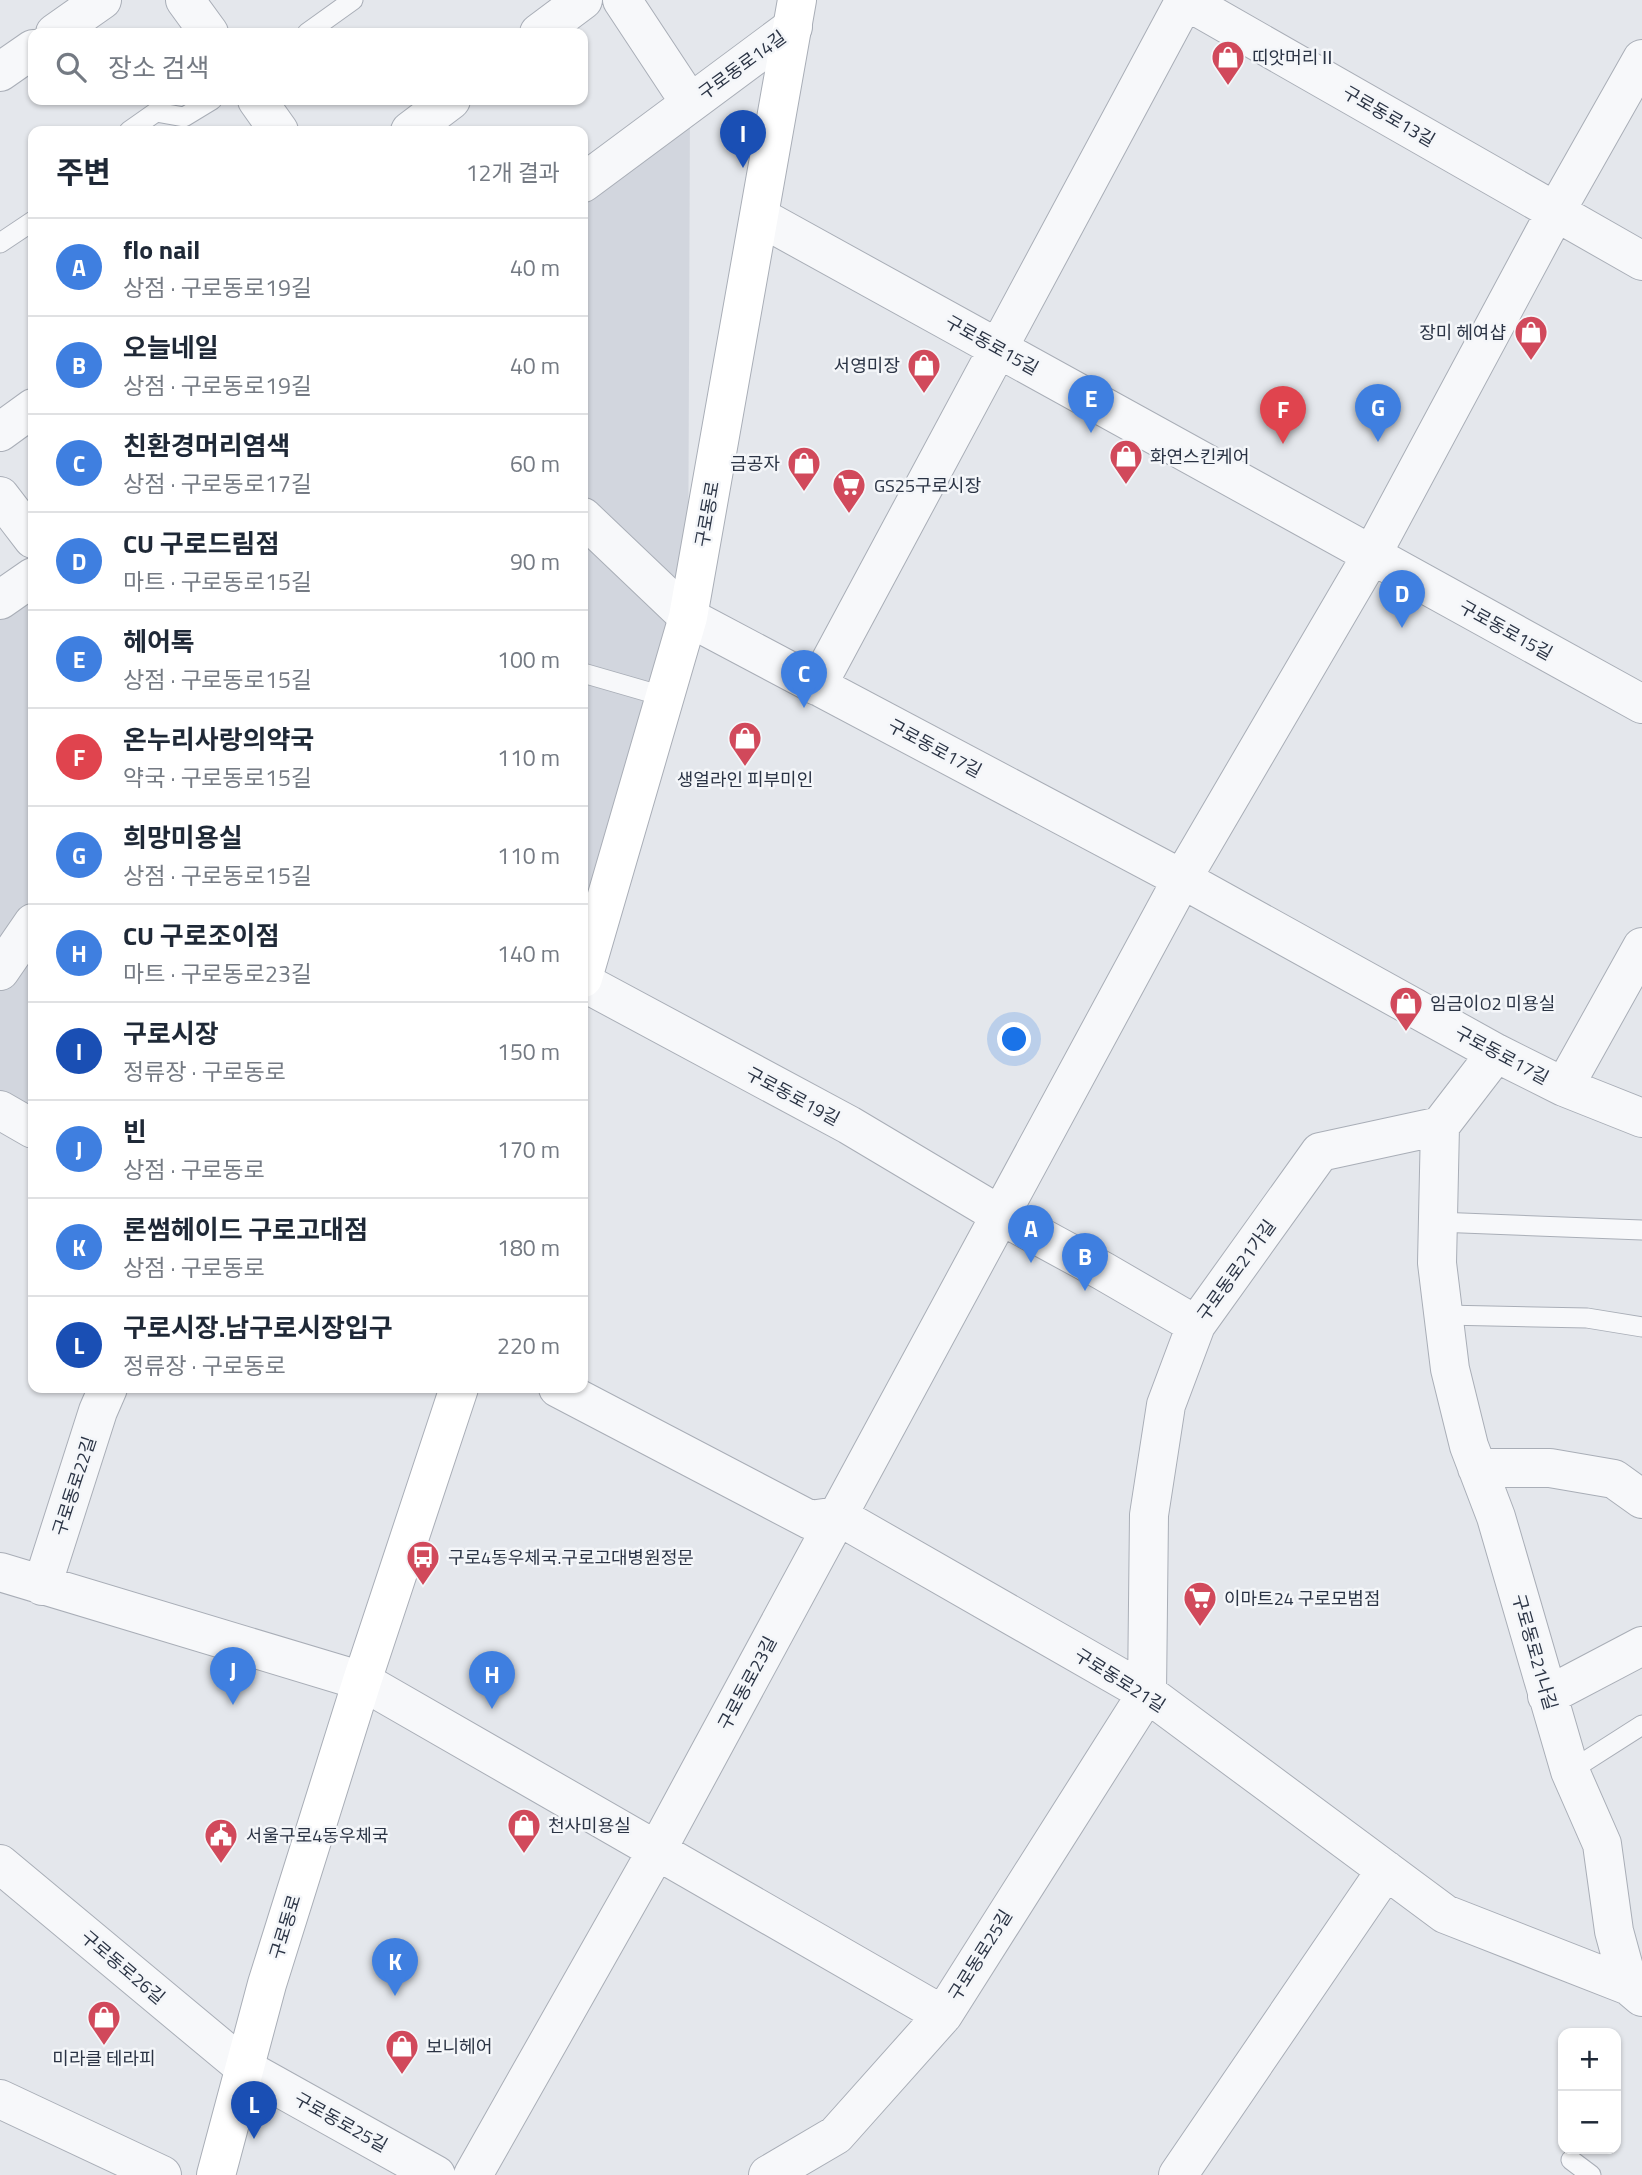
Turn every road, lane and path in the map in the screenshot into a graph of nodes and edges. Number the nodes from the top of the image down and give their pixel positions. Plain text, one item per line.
1 (102, 0) edge
2 (185, 0) edge
3 (353, 0) edge
4 (583, 0) edge
5 (622, 0) edge
6 (1185, 0) edge
7 (795, 14) edge
8 (62, 28) edge
9 (205, 28) edge
10 (314, 28) edge
11 (546, 28) edge
12 (28, 52) edge
13 (1642, 59) edge
14 (0, 72) edge
15 (690, 103) junction
16 (204, 105) edge
17 (261, 105) edge
18 (444, 105) edge
19 (136, 126) edge
20 (275, 126) edge
21 (417, 126) edge
22 (588, 179) edge
23 (1556, 211) junction
24 (760, 217) junction
25 (28, 224) edge
26 (0, 243) edge
27 (1642, 261) edge
28 (998, 349) junction
29 (28, 412) edge
30 (0, 432) edge
31 (0, 496) edge
32 (588, 522) edge
33 (28, 532) edge
34 (1371, 556) junction
35 (28, 580) edge
36 (0, 600) edge
37 (688, 617) junction
38 (588, 674) edge
39 (817, 686) junction
40 (666, 697) junction
41 (1642, 704) edge
42 (1182, 879) junction
43 (28, 930) edge
44 (1642, 947) edge
45 (588, 963) edge
46 (0, 971) edge
47 (588, 983) edge
48 (1496, 1053) junction
49 (1564, 1087) junction
50 (0, 1110) edge
51 (1642, 1118) edge
52 (28, 1126) edge
53 (1440, 1126) junction
54 (1000, 1215) junction
55 (1437, 1222) junction
56 (1642, 1230) edge
57 (1444, 1315) junction
58 (1196, 1325) junction
59 (1642, 1327) edge
60 (106, 1393) edge
61 (457, 1393) edge
62 (568, 1393) edge
63 (1477, 1468) junction
64 (1642, 1499) edge
65 (838, 1516) junction
66 (0, 1572) edge
67 (42, 1586) junction
68 (1642, 1646) edge
69 (362, 1681) junction
70 (1147, 1693) junction
71 (1547, 1696) junction
72 (1642, 1725) edge
73 (1570, 1771) junction
74 (656, 1850) junction
75 (0, 1864) edge
76 (1386, 1870) junction
77 (1636, 1992) edge
78 (943, 2015) junction
79 (246, 2069) junction
80 (0, 2099) edge
81 (1571, 2160) dead end
82 (162, 2175) edge
83 (216, 2175) edge
84 (436, 2175) edge
85 (473, 2175) edge
86 (768, 2175) edge
87 (1178, 2175) edge
88 (1591, 2175) edge

1 - 8 street
2 - 9 street
3 - 10 lane
4 - 11 street
5 - 15 street, 구로동로14길
6 - 23 street, 구로동로13길
6 - 28 street
7 - 15 street, 구로동로14길
7 - 24 main road, 구로동로
12 - 14 street
13 - 23 street
15 - 22 street, 구로동로14길
16 - 19 lane
17 - 20 street
18 - 21 street
23 - 27 street, 구로동로13길
23 - 34 street
24 - 28 street, 구로동로15길
24 - 37 main road, 구로동로
25 - 26 lane
28 - 34 street, 구로동로15길
28 - 39 street
29 - 30 street
31 - 33 street
32 - 37 street, 구로동로17길
34 - 41 street, 구로동로15길
34 - 42 street
35 - 36 street
37 - 39 street, 구로동로17길
37 - 40 main road, 구로동로
38 - 40 lane
39 - 42 street, 구로동로17길
40 - 45 main road, 구로동로
42 - 48 street, 구로동로17길
42 - 54 street
43 - 46 street
44 - 49 street, 구로동로17길
47 - 54 street, 구로동로19길
48 - 49 street, 구로동로17길
48 - 53 street
49 - 51 street, 구로동로17길
50 - 52 street
53 - 55 street, 구로동로21나길
53 - 58 street, 구로동로21가길
54 - 58 street, 구로동로19길
54 - 65 street
55 - 56 lane
55 - 57 street, 구로동로21나길
57 - 59 lane
57 - 63 street, 구로동로21나길
58 - 70 street, 구로동로21가길
60 - 67 street, 구로동로22길
61 - 69 main road, 구로동로
62 - 65 street
63 - 64 street
63 - 71 street, 구로동로21나길
65 - 70 street, 구로동로21길
65 - 74 street, 구로동로23길
66 - 67 street
67 - 69 street
68 - 71 street
69 - 74 street
69 - 79 main road, 구로동로
70 - 76 street, 구로동로21길
70 - 78 street, 구로동로25길
71 - 73 street, 구로동로21나길
72 - 73 lane
73 - 77 street, 구로동로21나길
74 - 78 street
74 - 85 street
75 - 79 street, 구로동로26길
76 - 77 street, 구로동로21길
76 - 87 street
78 - 86 street, 구로동로25길
79 - 83 main road, 구로동로
79 - 84 street, 구로동로25길
80 - 82 street
81 - 88 lane

